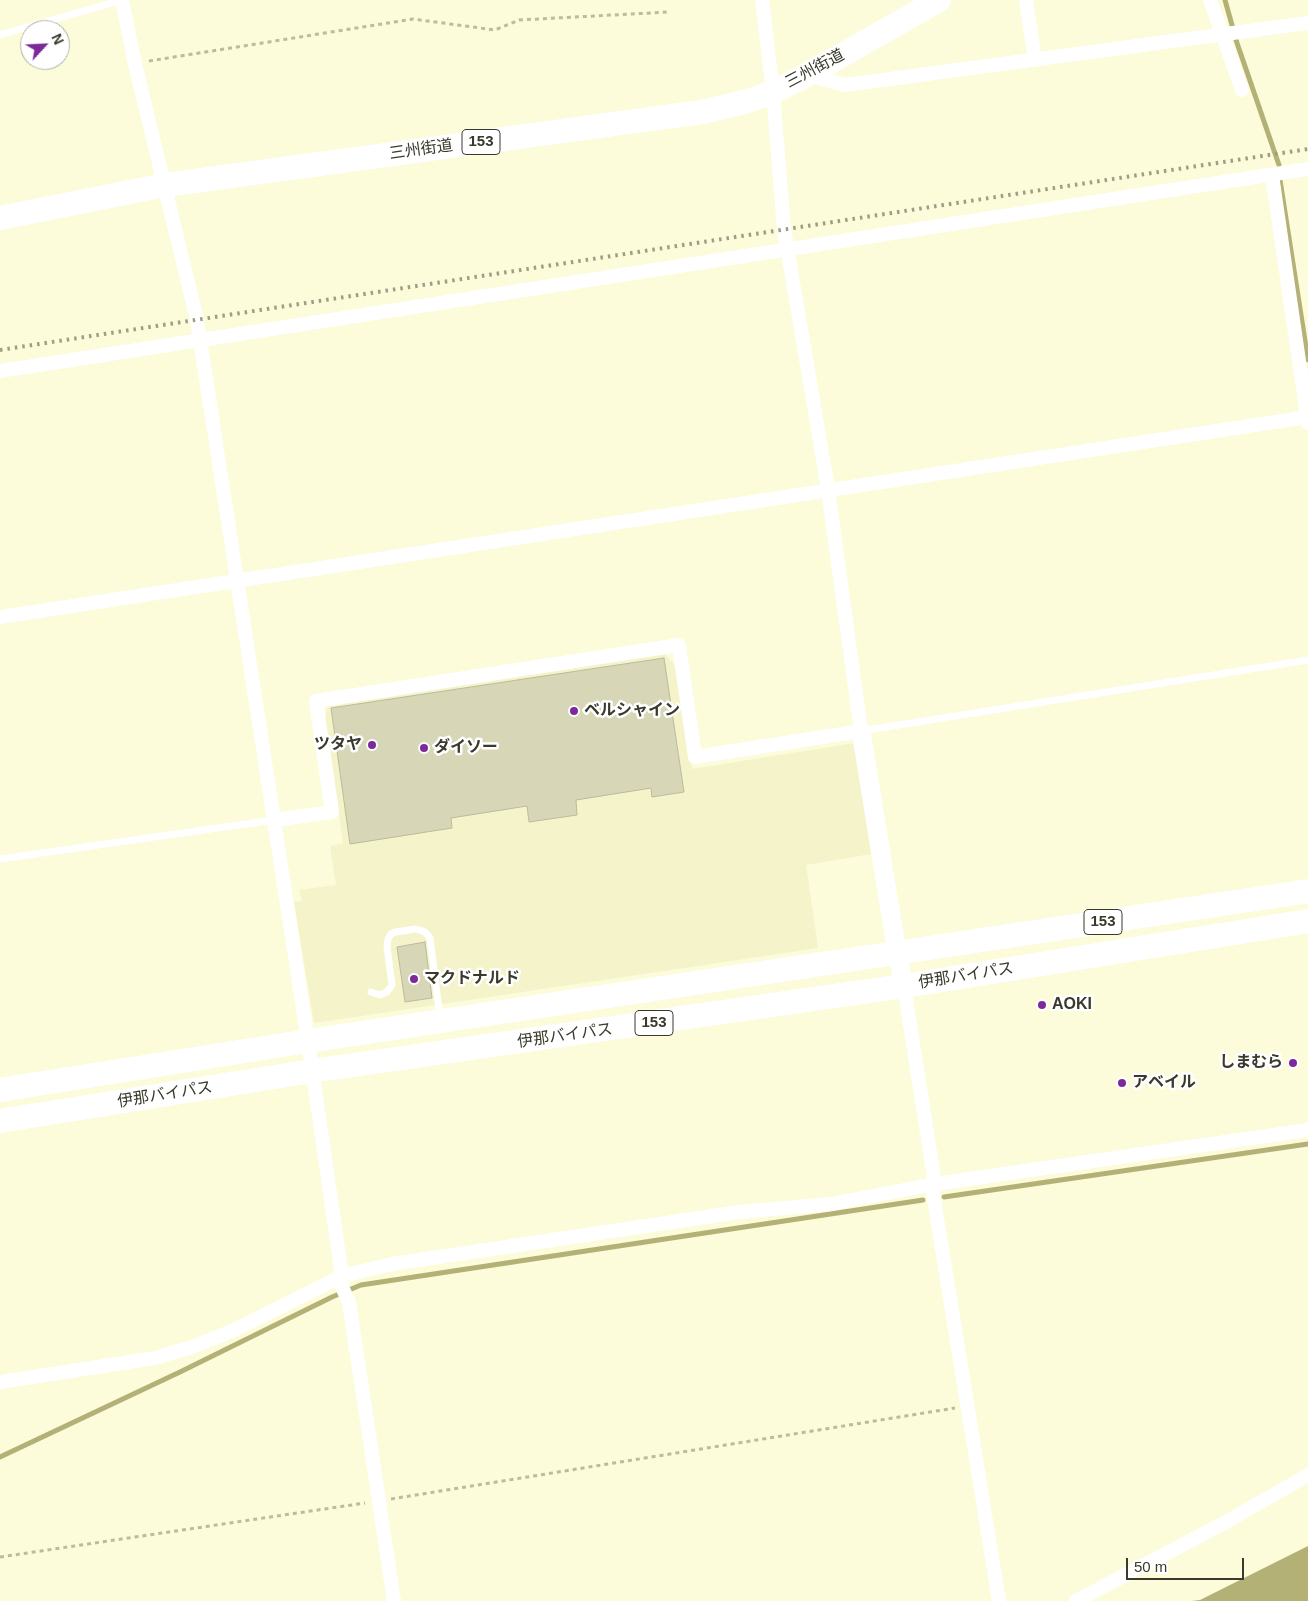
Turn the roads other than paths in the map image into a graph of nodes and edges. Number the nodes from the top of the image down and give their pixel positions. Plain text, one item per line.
1 (122, 0) edge
2 (762, 0) edge
3 (939, 0) edge
4 (1026, 0) edge
5 (1210, 0) edge
6 (1308, 23) edge
7 (1229, 34) junction
8 (0, 35) edge
9 (1035, 60) junction
10 (806, 75) junction
11 (1242, 90) dead end
12 (772, 92) junction
13 (1308, 169) edge
14 (1272, 175) junction
15 (165, 185) junction
16 (0, 218) edge
17 (787, 249) junction
18 (200, 340) junction
19 (0, 371) edge
20 (1308, 419) edge
21 (828, 489) junction
22 (237, 581) junction
23 (0, 617) edge
24 (1308, 660) edge
25 (861, 731) junction
26 (274, 820) junction
27 (0, 860) edge
28 (1308, 892) edge
29 (1308, 921) edge
30 (898, 953) junction
31 (904, 986) junction
32 (370, 992) dead end
33 (440, 1022) junction
34 (308, 1041) junction
35 (312, 1071) junction
36 (0, 1090) edge
37 (0, 1122) edge
38 (1308, 1130) edge
39 (936, 1184) junction
40 (342, 1281) junction
41 (0, 1382) edge
42 (1308, 1475) edge
43 (394, 1601) edge
44 (999, 1601) edge
45 (1076, 1601) edge

1 - 8 lane
1 - 15 street
2 - 12 street
3 - 10 highway, 三州街道 / 153
4 - 9 street
5 - 7 street
6 - 7 street
7 - 9 street
7 - 11 street
9 - 10 street
10 - 12 highway, 三州街道 / 153
12 - 15 highway, 三州街道 / 153
12 - 17 street
13 - 14 street
14 - 17 street
14 - 20 street
15 - 16 highway, 三州街道 / 153
15 - 18 street
17 - 18 street
17 - 21 street
18 - 19 street
18 - 22 street
20 - 21 street
21 - 22 street
21 - 25 street
22 - 23 street
22 - 26 street
24 - 25 lane
25 - 26 street
25 - 30 street
26 - 27 lane
26 - 34 street
28 - 30 highway, 伊那バイパス / 153
29 - 31 highway, 伊那バイパス / 153
30 - 31 street
30 - 33 highway, 伊那バイパス / 153
31 - 35 highway, 伊那バイパス / 153
31 - 39 street
32 - 33 lane
33 - 34 highway, 伊那バイパス / 153
34 - 35 street
34 - 36 highway, 伊那バイパス / 153
35 - 37 highway, 伊那バイパス / 153
35 - 40 street
38 - 39 street
39 - 40 street
39 - 44 street
40 - 41 street
40 - 43 street
42 - 45 street

